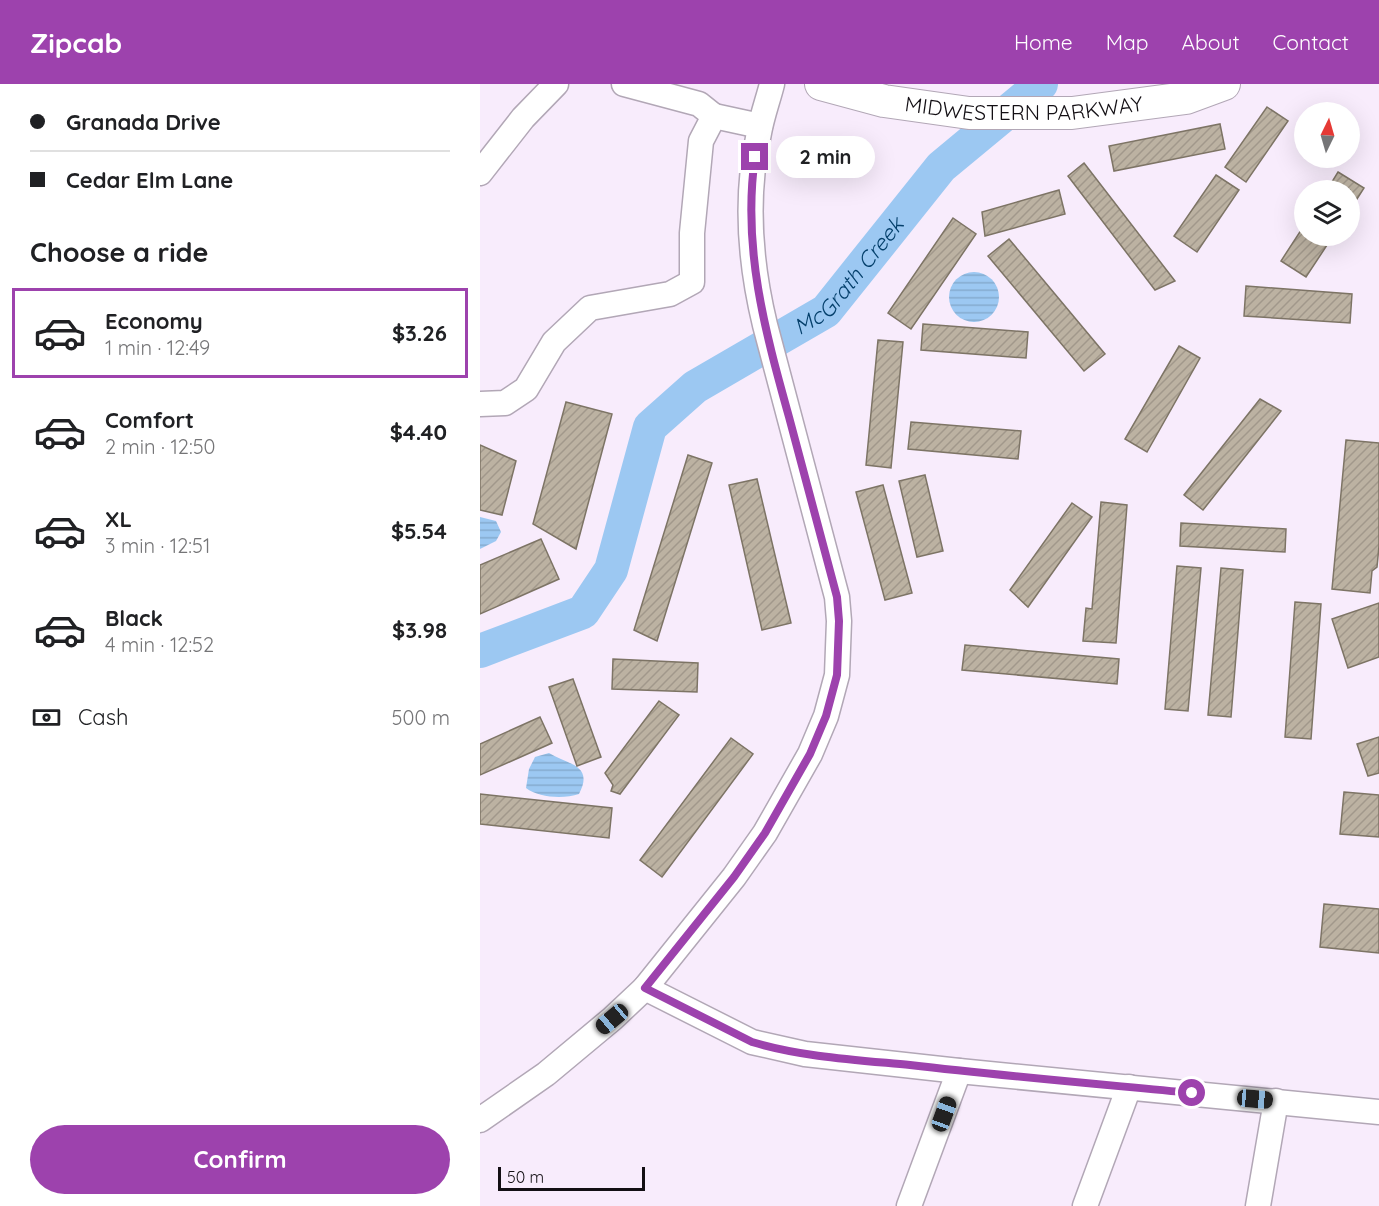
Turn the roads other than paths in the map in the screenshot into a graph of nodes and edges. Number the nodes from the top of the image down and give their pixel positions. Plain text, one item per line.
1 (556, 84) edge
2 (624, 84) edge
3 (772, 84) edge
4 (821, 84) edge
5 (1224, 84) edge
6 (714, 116) junction
7 (760, 126) junction
8 (480, 173) edge
9 (480, 404) edge
10 (645, 988) junction
11 (960, 1071) junction
12 (1129, 1087) junction
13 (1276, 1101) junction
14 (1379, 1112) edge
15 (480, 1120) edge
16 (909, 1206) edge
17 (1085, 1206) edge
18 (1258, 1206) edge

1 - 8 street
2 - 6 street
3 - 7 street
4 - 5 main road, MIDWESTERN PARKWAY
6 - 7 street
6 - 9 street
7 - 10 street
10 - 11 street
10 - 15 street
11 - 12 street
11 - 16 street
12 - 13 street
12 - 17 street
13 - 14 street
13 - 18 street

